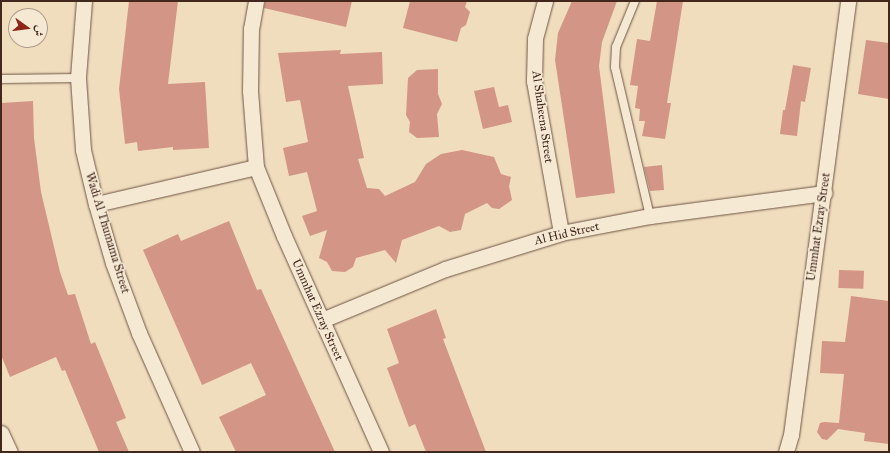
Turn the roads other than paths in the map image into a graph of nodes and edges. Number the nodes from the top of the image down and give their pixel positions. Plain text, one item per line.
1 (84, 1) edge
2 (256, 1) edge
3 (546, 1) edge
4 (636, 1) edge
5 (848, 1) edge
6 (78, 78) junction
7 (1, 79) edge
8 (256, 167) junction
9 (824, 193) junction
10 (96, 204) junction
11 (650, 216) junction
12 (561, 234) junction
13 (322, 320) junction
14 (1, 434) edge
15 (10, 452) edge
16 (192, 452) edge
17 (381, 452) edge
18 (786, 452) edge

1 - 6 street, Wadi Al Thumama Street
2 - 8 street, Ummhat Ezray Street
3 - 12 street, Al Shaheena Street
4 - 11 lane
5 - 9 street, Ummhat Ezray Street
6 - 7 lane
6 - 10 street, Wadi Al Thumama Street
8 - 10 street
8 - 13 street, Ummhat Ezray Street
9 - 11 street, Al Hid Street
9 - 18 street, Ummhat Ezray Street
10 - 16 street, Wadi Al Thumama Street
11 - 12 street, Al Hid Street
12 - 13 street, Al Hid Street
13 - 17 street, Ummhat Ezray Street
14 - 15 street

